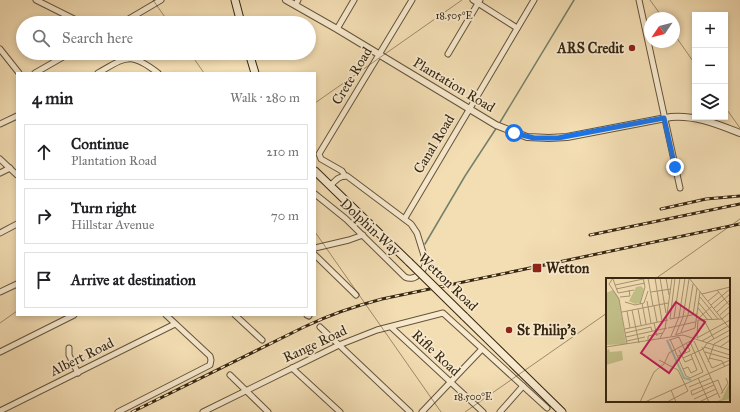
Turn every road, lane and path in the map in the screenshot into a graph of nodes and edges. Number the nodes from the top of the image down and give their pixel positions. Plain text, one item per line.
1 (36, 0) edge
2 (159, 0) edge
3 (235, 0) edge
4 (286, 0) edge
5 (354, 0) edge
6 (412, 0) edge
7 (534, 0) edge
8 (639, 0) edge
9 (477, 1) edge
10 (297, 2) edge
11 (68, 16) edge
12 (133, 16) edge
13 (239, 16) edge
14 (517, 28) junction
15 (337, 29) junction
16 (0, 49) edge
17 (379, 54) junction
18 (448, 54) dead end
19 (58, 60) edge
20 (121, 60) edge
21 (139, 60) edge
22 (251, 60) edge
23 (18, 72) edge
24 (37, 72) edge
25 (100, 72) edge
26 (157, 72) edge
27 (255, 72) edge
28 (469, 109) junction
29 (16, 116) edge
30 (664, 118) junction
31 (0, 124) edge
32 (740, 133) edge
33 (0, 159) edge
34 (10, 168) junction
35 (316, 172) edge
36 (0, 173) edge
37 (16, 175) edge
38 (345, 176) junction
39 (330, 186) junction
40 (680, 188) dead end
41 (316, 195) edge
42 (405, 218) junction
43 (16, 225) edge
44 (0, 233) edge
45 (363, 235) junction
46 (316, 248) edge
47 (316, 256) edge
48 (16, 284) edge
49 (0, 292) edge
50 (356, 295) dead end
51 (72, 316) edge
52 (167, 316) edge
53 (236, 316) edge
54 (175, 324) junction
55 (320, 327) dead end
56 (391, 327) junction
57 (262, 340) dead end
58 (339, 345) junction
59 (69, 348) dead end
60 (482, 349) junction
61 (0, 352) edge
62 (292, 368) junction
63 (78, 373) junction
64 (230, 375) dead end
65 (450, 382) junction
66 (523, 386) junction
67 (246, 391) junction
68 (547, 408) dead end
69 (0, 411) edge
70 (118, 412) edge
71 (203, 412) edge
72 (268, 412) edge
73 (340, 412) edge
74 (410, 412) edge
75 (422, 412) edge
76 (482, 412) edge
77 (500, 412) edge
78 (562, 412) edge

1 - 11 street
2 - 12 street
3 - 13 main road
4 - 10 street, Plantation Road
5 - 15 street
6 - 17 street, Crete Road
7 - 14 street, Canal Road
8 - 30 street
9 - 14 street
9 - 18 street
10 - 15 street, Plantation Road
14 - 28 street, Canal Road
15 - 17 street, Plantation Road
16 - 23 street
17 - 28 street, Plantation Road
17 - 38 street, Crete Road
19 - 24 street
20 - 25 street
21 - 26 street
22 - 27 main road
28 - 30 street, Plantation Road
28 - 42 street, Canal Road
29 - 31 street
30 - 32 street, Plantation Road
30 - 40 street
33 - 34 street
34 - 36 street
34 - 37 street
35 - 39 main road, Wetton Road
38 - 39 street, Dolphin Way
38 - 42 street, Dolphin Way
39 - 78 main road, Wetton Road, bridge
41 - 45 street, Dolphin Way
42 - 45 street, Dolphin Way
43 - 44 street
45 - 46 street
47 - 50 street
48 - 49 street
51 - 61 street
52 - 54 street
53 - 57 street
54 - 63 street, Albert Road
54 - 70 street
55 - 58 street
56 - 58 street, Range Road
56 - 60 street, Range Road
56 - 65 street, Rifle Road
58 - 62 street, Range Road
58 - 74 street
59 - 63 street
60 - 65 street
60 - 66 street
62 - 67 street, Range Road
62 - 73 street
63 - 69 street, Albert Road
64 - 67 street
65 - 75 street
65 - 76 street, Rifle Road
66 - 68 street
66 - 77 street
67 - 71 street, Range Road
67 - 72 street

